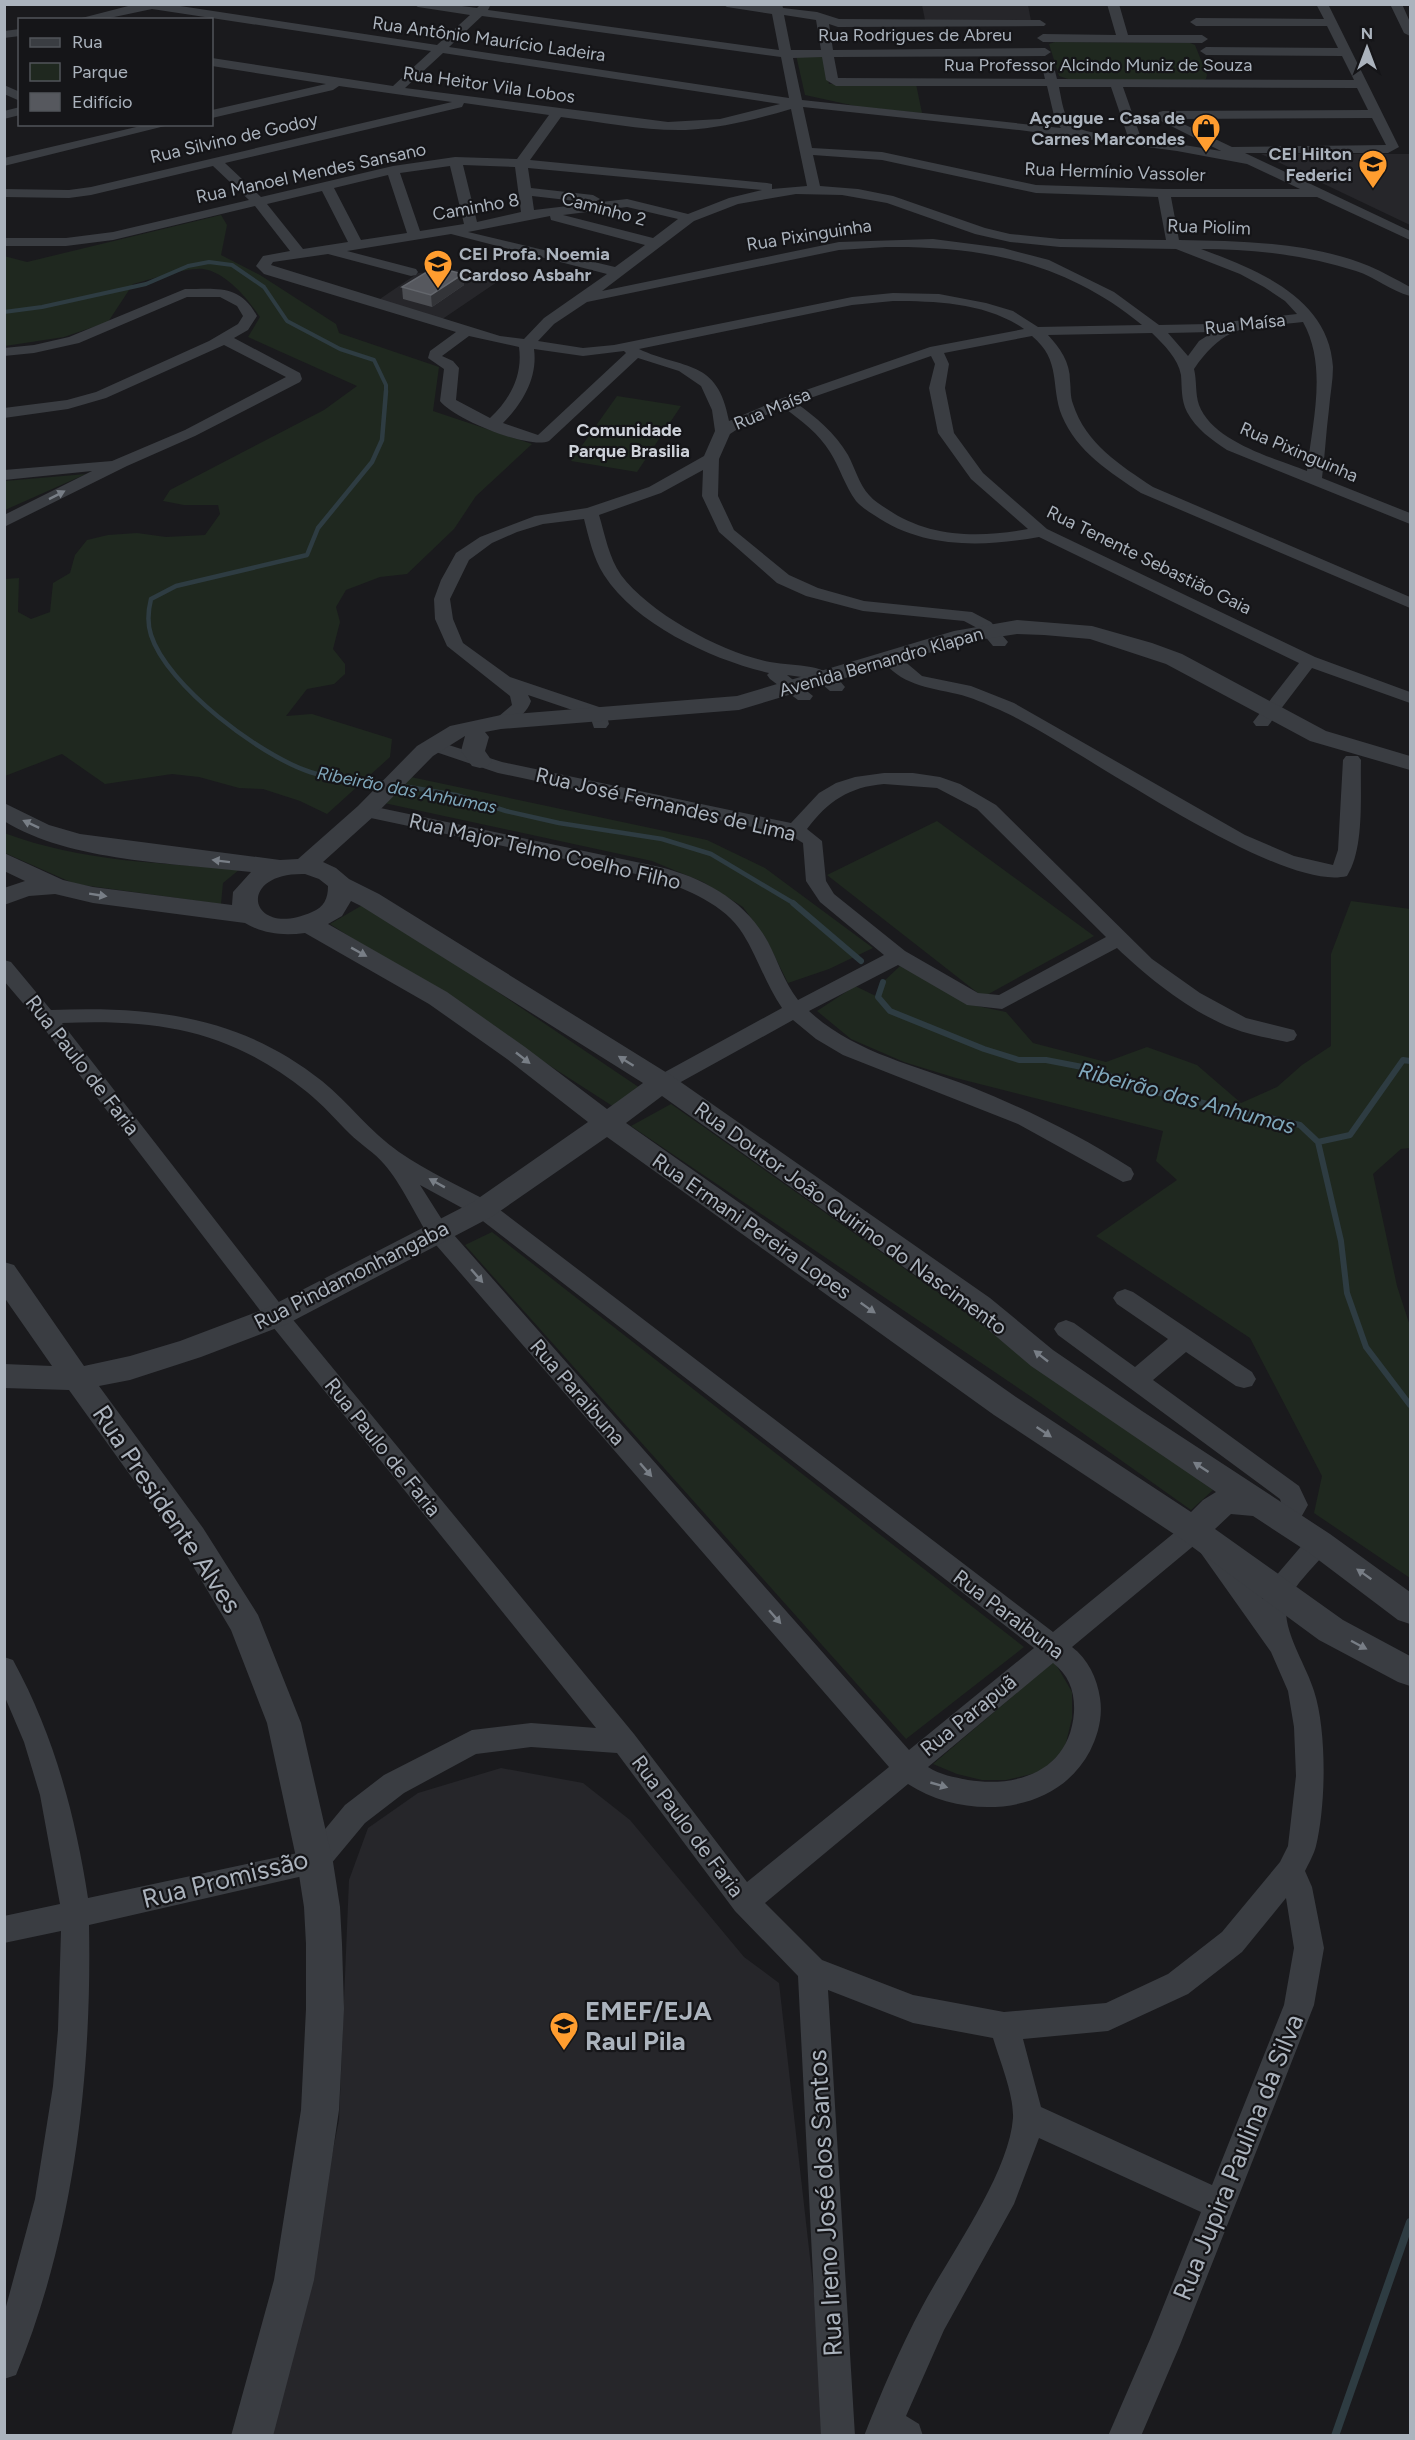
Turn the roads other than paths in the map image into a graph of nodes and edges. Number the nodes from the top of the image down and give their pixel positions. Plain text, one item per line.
1 (418, 4) edge
2 (726, 4) edge
3 (1113, 4) edge
4 (1322, 4) edge
5 (1396, 4) edge
6 (147, 5) edge
7 (777, 8) edge
8 (483, 9) edge
9 (89, 18) edge
10 (822, 18) junction
11 (1332, 23) junction
12 (1410, 33) edge
13 (1042, 38) junction
14 (1123, 39) junction
15 (1202, 39) junction
16 (439, 50) junction
17 (1046, 52) junction
18 (1346, 52) junction
19 (828, 53) junction
20 (785, 54) junction
21 (215, 64) edge
22 (1212, 67) junction
23 (344, 83) junction
24 (1052, 83) junction
25 (1116, 83) junction
26 (1149, 83) junction
27 (1362, 84) junction
28 (4, 89) edge
29 (395, 90) junction
30 (18, 95) edge
31 (471, 101) junction
32 (928, 103) junction
33 (798, 108) junction
34 (1158, 109) junction
35 (557, 113) junction
36 (213, 114) edge
37 (1377, 114) junction
38 (1060, 116) junction
39 (1232, 116) junction
40 (158, 126) edge
41 (1092, 136) junction
42 (1136, 142) junction
43 (1177, 147) junction
44 (806, 150) junction
45 (1247, 154) junction
46 (215, 161) junction
47 (455, 161) junction
48 (4, 162) edge
49 (521, 163) junction
50 (393, 170) junction
51 (326, 185) junction
52 (526, 190) junction
53 (810, 190) junction
54 (4, 193) edge
55 (1164, 193) junction
56 (1318, 193) junction
57 (258, 201) junction
58 (627, 203) junction
59 (535, 214) junction
60 (689, 218) junction
61 (471, 227) junction
62 (970, 229) junction
63 (447, 230) junction
64 (415, 236) junction
65 (1410, 236) edge
66 (1021, 240) junction
67 (4, 242) edge
68 (655, 243) junction
69 (1173, 243) junction
70 (356, 245) junction
71 (957, 246) junction
72 (329, 249) junction
73 (299, 253) junction
74 (1012, 254) junction
75 (411, 272) dead end
76 (617, 272) junction
77 (1410, 292) edge
78 (580, 300) junction
79 (1309, 317) junction
80 (1233, 326) junction
81 (468, 330) junction
82 (1158, 330) junction
83 (1036, 331) junction
84 (224, 339) junction
85 (526, 346) junction
86 (632, 350) junction
87 (935, 350) junction
88 (4, 352) edge
89 (1188, 367) junction
90 (785, 402) junction
91 (4, 413) edge
92 (494, 423) junction
93 (723, 431) junction
94 (711, 459) junction
95 (121, 463) junction
96 (4, 475) edge
97 (1314, 479) junction
98 (590, 513) junction
99 (1410, 519) edge
100 (4, 522) edge
101 (1041, 532) junction
102 (1410, 603) edge
103 (995, 636) junction
104 (1309, 661) junction
105 (895, 662) junction
106 (762, 666) junction
107 (504, 681) junction
108 (831, 682) junction
109 (800, 692) junction
110 (1410, 698) edge
111 (1267, 717) junction
112 (599, 719) junction
113 (501, 722) junction
114 (477, 737) junction
115 (438, 748) junction
116 (1352, 760) junction
117 (480, 761) junction
118 (1410, 763) edge
119 (1410, 768) edge
120 (4, 810) edge
121 (365, 812) junction
122 (796, 830) junction
123 (4, 861) edge
124 (304, 866) junction
125 (280, 868) junction
126 (338, 884) junction
127 (55, 886) junction
128 (4, 897) edge
129 (249, 915) junction
130 (308, 924) junction
131 (1119, 938) junction
132 (898, 956) junction
133 (4, 967) edge
134 (796, 1010) junction
135 (46, 1017) junction
136 (1287, 1035) dead end
137 (662, 1083) junction
138 (606, 1122) junction
139 (391, 1157) junction
140 (1123, 1174) dead end
141 (483, 1209) junction
142 (438, 1232) junction
143 (4, 1273) edge
144 (1125, 1298) dead end
145 (277, 1316) junction
146 (1066, 1329) dead end
147 (1186, 1338) junction
148 (4, 1376) edge
149 (77, 1379) junction
150 (1137, 1379) junction
151 (1244, 1379) dead end
152 (1256, 1504) junction
153 (1286, 1521) junction
154 (1200, 1536) junction
155 (1319, 1543) junction
156 (1277, 1593) junction
157 (1410, 1610) edge
158 (1282, 1646) junction
159 (1051, 1648) junction
160 (4, 1668) edge
161 (1410, 1672) edge
162 (624, 1742) junction
163 (906, 1767) junction
164 (315, 1862) junction
165 (1290, 1871) junction
166 (745, 1902) junction
167 (75, 1914) junction
168 (4, 1930) edge
169 (812, 1970) junction
170 (1004, 2026) junction
171 (1028, 2117) junction
172 (1220, 2205) junction
173 (4, 2363) edge
174 (891, 2431) edge
175 (252, 2436) edge
176 (838, 2436) edge
177 (1124, 2436) edge

1 - 8 street, Rua Rodrigues de Abreu
2 - 7 street
3 - 14 street
4 - 11 street
5 - 12 street
6 - 9 street, Rua Antônio Maurício Ladeira
6 - 16 street, Rua Antônio Maurício Ladeira
7 - 10 street
7 - 20 street
8 - 16 street
8 - 20 street, Rua Rodrigues de Abreu
10 - 13 street
10 - 19 street
11 - 15 street
11 - 18 street
13 - 14 street
13 - 17 street
14 - 15 street
15 - 22 street
16 - 29 street
16 - 33 street, Rua Antônio Maurício Ladeira
17 - 19 street, Rua Rodrigues de Abreu
17 - 24 street
18 - 22 street
18 - 27 street
19 - 20 street, Rua Rodrigues de Abreu
19 - 32 street, Rua Professor Alcindo Muniz de Souza
20 - 33 street
21 - 23 street, Rua Heitor Vila Lobos
22 - 26 street, Rua Professor Alcindo Muniz de Souza
22 - 27 street, Rua Professor Alcindo Muniz de Souza
23 - 29 street, Rua Heitor Vila Lobos
23 - 36 street
24 - 25 street, Rua Professor Alcindo Muniz de Souza
24 - 32 street, Rua Professor Alcindo Muniz de Souza
24 - 38 street
25 - 26 street, Rua Professor Alcindo Muniz de Souza
25 - 42 street
26 - 34 street
27 - 37 street
28 - 30 street
29 - 31 street, Rua Heitor Vila Lobos
31 - 35 street, Rua Heitor Vila Lobos
31 - 46 street, Rua Silvino de Godoy
32 - 33 street
32 - 38 street
32 - 41 street
33 - 35 street, Rua Heitor Vila Lobos
33 - 44 street
34 - 39 street
34 - 43 street
34 - 45 street
35 - 49 street
37 - 39 street
37 - 45 street
38 - 41 street
39 - 45 street
40 - 48 street
41 - 42 street
42 - 43 street
43 - 45 street
44 - 53 street
44 - 55 street, Rua Hermínio Vassoler
45 - 56 street
46 - 54 street, Rua Silvino de Godoy
46 - 57 street
47 - 49 street, Rua Manoel Mendes Sansano
47 - 50 street, Rua Manoel Mendes Sansano
47 - 61 street
49 - 52 street
49 - 53 street, Rua Manoel Mendes Sansano
50 - 51 street, Rua Manoel Mendes Sansano
50 - 64 street
51 - 57 street, Rua Manoel Mendes Sansano
51 - 70 street
52 - 58 street
52 - 59 street
53 - 60 street
53 - 62 street, Rua Piolim
55 - 56 street, Rua Hermínio Vassoler
55 - 69 street
56 - 65 street
57 - 67 street, Rua Manoel Mendes Sansano
57 - 73 street
58 - 59 street, Caminho 8
58 - 60 street, Caminho 8
59 - 61 street, Caminho 8
59 - 68 street, Caminho 2
60 - 68 street
61 - 63 street, Caminho 8
62 - 66 street, Rua Piolim
62 - 71 street
63 - 64 street, Caminho 8
63 - 76 street
64 - 70 street, Caminho 8
66 - 69 street, Rua Piolim
66 - 74 street
68 - 76 street
69 - 77 street, Rua Piolim
69 - 79 street
70 - 72 street, Caminho 8
71 - 74 street, Rua Pixinguinha
71 - 78 street, Rua Pixinguinha
72 - 73 street, Caminho 8
72 - 75 street
73 - 81 street, Caminho 8
74 - 82 street, Rua Pixinguinha
76 - 78 street
78 - 85 street
79 - 80 street, Rua Maísa
79 - 97 street
80 - 82 street, Rua Maísa
80 - 89 street
81 - 85 street
81 - 92 street
82 - 83 street, Rua Maísa
82 - 89 street, Rua Pixinguinha
83 - 86 street
83 - 87 street, Rua Maísa
83 - 102 street
84 - 88 street
84 - 91 street
84 - 95 street
85 - 86 street
85 - 92 street
86 - 92 street
86 - 93 street
87 - 90 street, Rua Maísa
87 - 101 street, Rua Tenente Sebastião Gaia
89 - 97 street, Rua Pixinguinha
90 - 93 street, Rua Maísa
90 - 101 street
93 - 94 street, Rua Maísa
94 - 98 street
94 - 103 street
95 - 96 street
100 -> 95 street
97 - 99 street, Rua Pixinguinha
98 - 106 street
98 - 107 street
101 - 104 street, Rua Tenente Sebastião Gaia
103 - 105 street, Avenida Bernandro Klapan
103 - 111 street, Avenida Bernandro Klapan
104 - 110 street, Rua Tenente Sebastião Gaia
104 - 111 street
105 - 108 street, Avenida Bernandro Klapan
105 - 116 street
106 - 108 street
106 - 109 street
107 - 112 street
107 - 113 street
108 - 109 street, Avenida Bernandro Klapan
109 - 112 street, Avenida Bernandro Klapan
111 - 116 street, Avenida Bernandro Klapan
111 - 118 street, Avenida Bernandro Klapan
112 - 113 street, Avenida Bernandro Klapan
112 - 114 street, Avenida Bernandro Klapan
113 - 115 street, Avenida Bernandro Klapan
114 - 115 street, Avenida Bernandro Klapan
114 - 117 street
115 - 117 street, Rua José Fernandes de Lima
115 - 121 street, Avenida Bernandro Klapan
116 - 119 street, Avenida Bernandro Klapan
117 - 122 street, Rua José Fernandes de Lima
125 -> 120 street
121 - 124 street, Avenida Bernandro Klapan
121 - 126 street, Avenida Bernandro Klapan
121 - 134 street, Rua Major Telmo Coelho Filho
122 - 131 street
122 - 132 street, Rua José Fernandes de Lima
123 - 127 street
124 - 125 street
124 - 126 street
125 - 129 street
126 - 130 street
137 -> 126 street, Rua Doutor João Quirino do Nascimento
127 - 128 street
127 -> 129 street
129 - 130 street
130 -> 138 street, Rua Ermani Pereira Lopes
131 - 132 street, Rua José Fernandes de Lima
131 - 136 street
132 - 134 street
133 - 135 street, Rua Paulo de Faria
134 - 137 street
134 - 140 street, Rua Major Telmo Coelho Filho
135 - 139 street, Rua Paraibuna
135 - 145 street, Rua Paulo de Faria
137 - 138 street, Rua Pindamonhangaba
152 -> 137 street, Rua Doutor João Quirino do Nascimento
138 - 141 street, Rua Pindamonhangaba
138 -> 154 street, Rua Ermani Pereira Lopes
141 -> 139 street, Rua Paraibuna
139 - 142 street, Rua Paraibuna
141 - 142 street, Rua Pindamonhangaba
141 - 159 street, Rua Paraibuna
142 - 145 street, Rua Pindamonhangaba
142 -> 163 street, Rua Paraibuna
143 - 149 street, Rua Presidente Alves
144 - 147 street
145 - 149 street, Rua Pindamonhangaba
145 - 162 street, Rua Paulo de Faria
146 - 150 street
147 - 150 street
147 - 151 street
148 - 149 street, Rua Pindamonhangaba
149 - 164 street, Rua Presidente Alves
150 - 153 street
152 - 153 street, Rua Doutor João Quirino do Nascimento
152 - 154 street
153 - 155 street, Rua Doutor João Quirino do Nascimento
154 - 156 street, Rua Ermani Pereira Lopes
154 - 158 street, Rua Paulo de Faria
154 - 159 street, Rua Parapuã
155 - 156 street
157 -> 155 street, Rua Doutor João Quirino do Nascimento
156 - 158 street
156 -> 161 street, Rua Ermani Pereira Lopes
158 - 165 street, Rua Paulo de Faria
159 - 163 street, Rua Parapuã
163 -> 159 street, Rua Paraibuna
160 - 167 street
162 - 164 street, Rua Promissão
162 - 166 street, Rua Paulo de Faria
163 - 166 street, Rua Parapuã
164 - 167 street, Rua Promissão
164 - 175 street, Rua Presidente Alves
165 - 170 street, Rua Paulo de Faria
165 - 172 street, Rua Jupira Paulina da Silva
166 - 169 street, Rua Paulo de Faria
167 - 168 street, Rua Promissão
167 - 173 street
169 - 170 street, Rua Paulo de Faria
169 - 176 street, Rua Ireno José dos Santos
170 - 171 street
171 - 172 street
171 - 174 street
172 - 177 street, Rua Jupira Paulina da Silva

